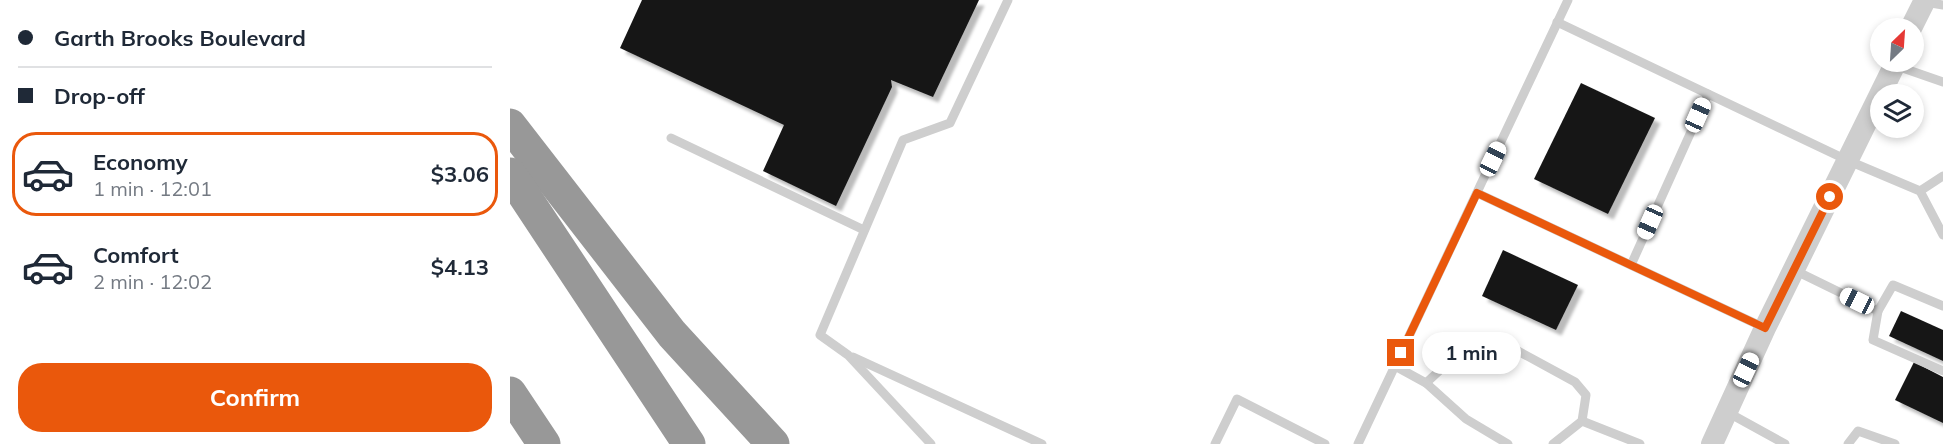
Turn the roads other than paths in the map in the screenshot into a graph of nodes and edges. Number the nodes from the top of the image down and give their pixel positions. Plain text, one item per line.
1 (1008, 0) edge
2 (1568, 0) edge
3 (1931, 2) edge
4 (1919, 18) edge
5 (1557, 22) junction
6 (1891, 72) edge
7 (1918, 72) edge
8 (1943, 82) edge
9 (1708, 94) junction
10 (510, 125) edge
11 (671, 138) dead end
12 (1849, 161) junction
13 (510, 174) edge
14 (1943, 176) edge
15 (1920, 191) junction
16 (1477, 193) junction
17 (864, 230) junction
18 (1943, 235) edge
19 (1631, 265) junction
20 (1794, 270) junction
21 (1943, 306) edge
22 (1878, 311) junction
23 (1765, 328) junction
24 (848, 355) junction
25 (1395, 366) junction
26 (1943, 370) edge
27 (1426, 383) junction
28 (510, 393) edge
29 (510, 403) edge
30 (1726, 412) junction
31 (1582, 421) junction
32 (1025, 440) edge
33 (531, 444) edge
34 (544, 444) edge
35 (689, 444) edge
36 (773, 444) edge
37 (931, 444) edge
38 (1042, 444) edge
39 (1215, 444) edge
40 (1326, 444) edge
41 (1358, 444) edge
42 (1508, 444) edge
43 (1554, 444) edge
44 (1640, 444) edge
45 (1712, 444) edge
46 (1785, 444) edge
47 (1848, 444) edge
48 (1895, 444) edge

1 - 17 lane
2 - 5 lane
3 - 4 street
5 - 9 lane
5 - 16 lane
6 - 12 street
7 - 8 lane
9 - 12 lane
9 - 19 lane
10 - 36 highway
11 - 17 lane
12 - 15 lane
12 - 20 street
13 - 35 highway
14 - 15 lane
15 - 18 lane
16 - 19 lane
16 - 25 lane
17 - 24 lane
19 - 23 lane
20 - 22 lane
20 - 23 street
21 - 22 lane
22 - 26 lane
23 - 30 street
24 - 32 lane
24 - 37 lane
25 - 27 lane
25 - 41 lane
27 - 31 lane
27 - 42 lane
28 - 34 highway
29 - 33 highway
30 - 45 street
30 - 46 lane
31 - 43 lane
31 - 44 lane
32 - 38 lane
39 - 40 lane
47 - 48 lane

